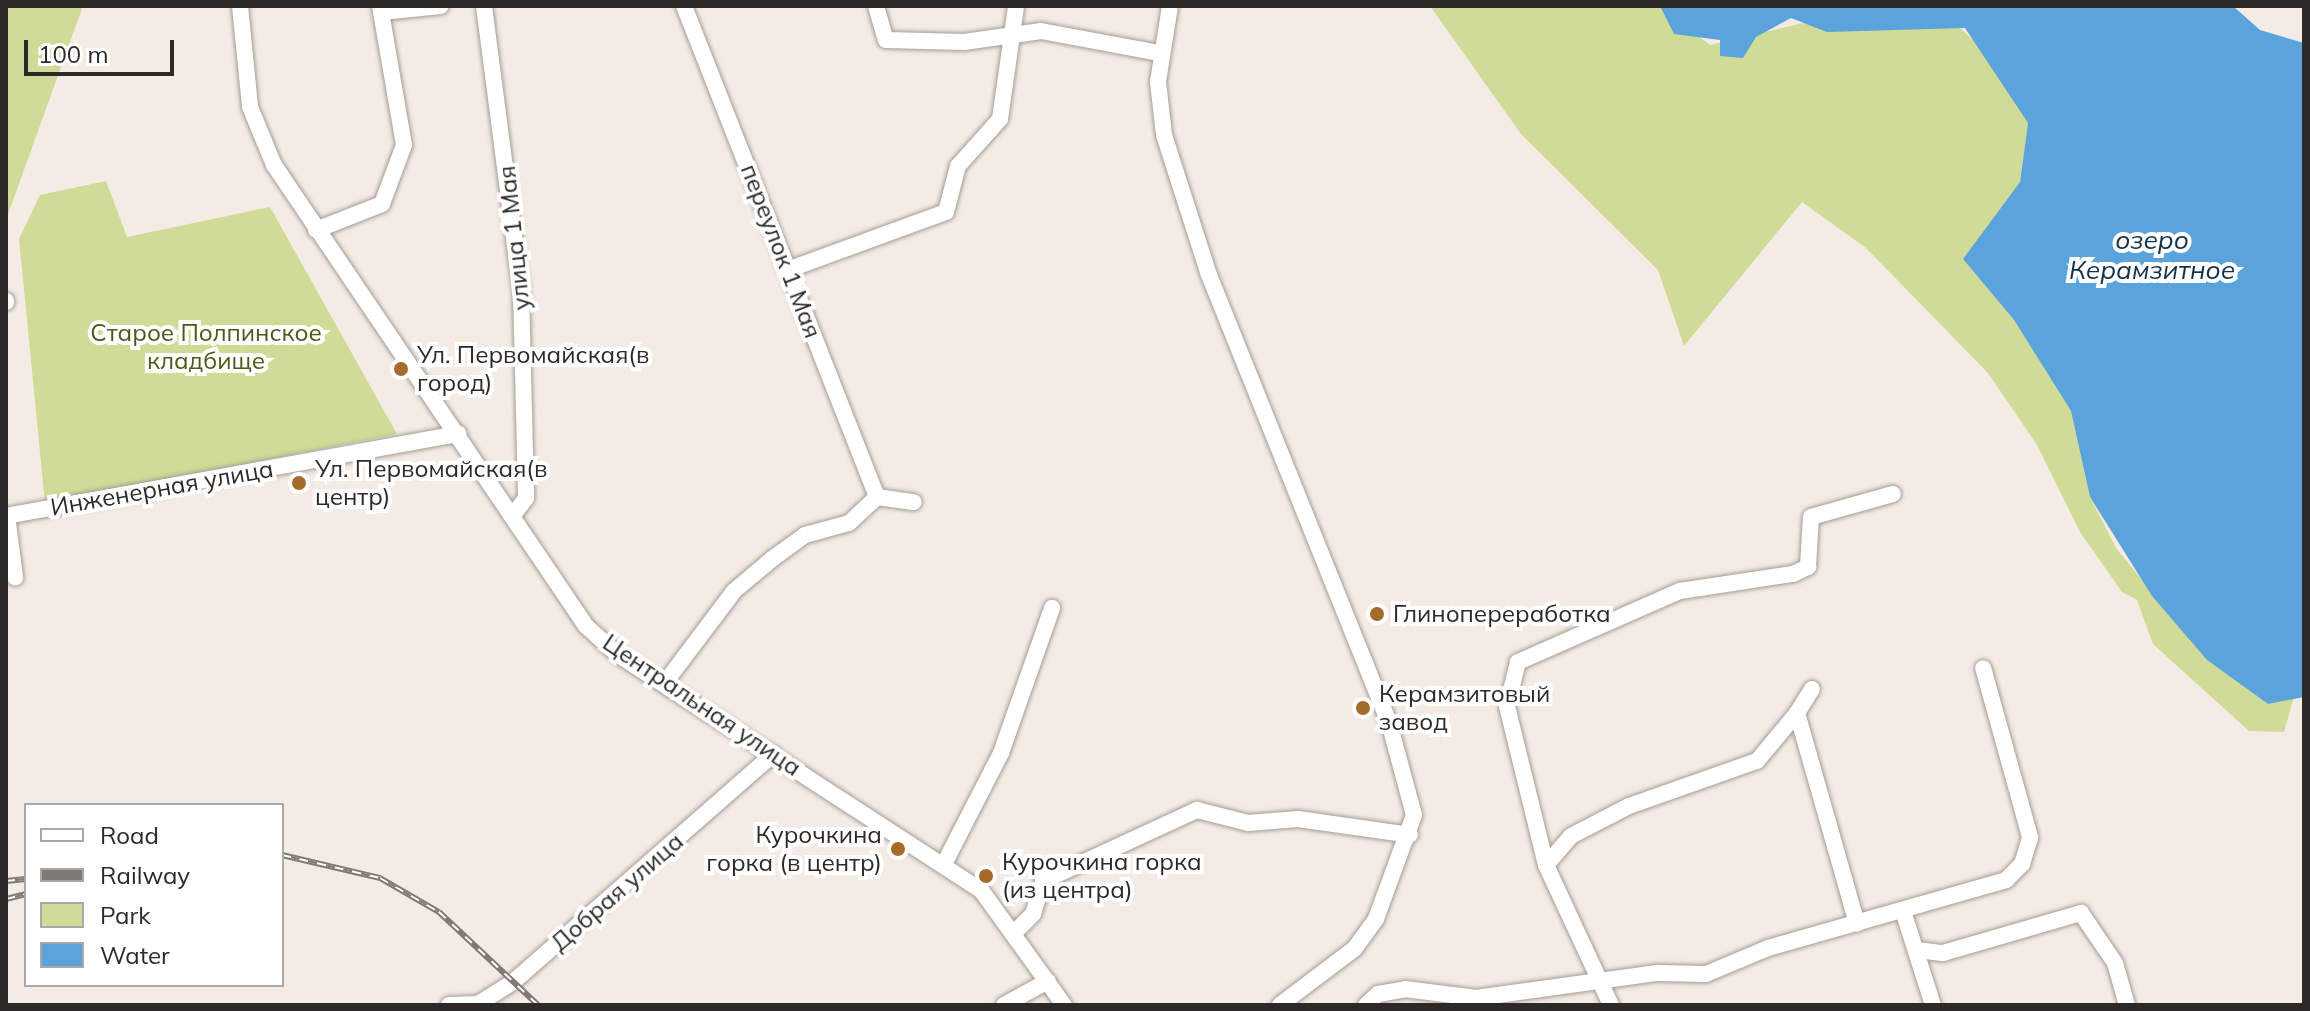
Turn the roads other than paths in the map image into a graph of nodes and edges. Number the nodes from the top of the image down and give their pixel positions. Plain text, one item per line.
1 (240, 6) edge
2 (441, 6) edge
3 (484, 6) edge
4 (684, 6) edge
5 (876, 6) edge
6 (1016, 6) edge
7 (1170, 6) edge
8 (380, 9) edge
9 (1014, 30) junction
10 (1160, 53) junction
11 (316, 230) junction
12 (790, 269) junction
13 (459, 434) junction
14 (1893, 494) dead end
15 (877, 497) junction
16 (914, 502) dead end
17 (514, 514) junction
18 (6, 516) edge
19 (15, 577) dead end
20 (1052, 608) dead end
21 (1983, 668) dead end
22 (664, 684) junction
23 (1812, 689) dead end
24 (1797, 713) junction
25 (773, 754) junction
26 (1410, 835) junction
27 (945, 862) junction
28 (1546, 865) junction
29 (1903, 911) junction
30 (1857, 924) junction
31 (1016, 931) junction
32 (1917, 950) junction
33 (1048, 981) junction
34 (1600, 984) junction
35 (449, 1005) edge
36 (1004, 1005) edge
37 (1064, 1005) edge
38 (1280, 1005) edge
39 (1366, 1005) edge
40 (1611, 1005) edge
41 (1933, 1005) edge
42 (2127, 1005) edge

1 - 11 street, Центральная улица
2 - 8 street
3 - 17 street, улица 1 Мая
4 - 12 street, переулок 1 Мая
5 - 9 street
6 - 9 street
7 - 10 street
8 - 11 street
9 - 10 street
9 - 12 street
10 - 26 street
11 - 13 street, Центральная улица
12 - 15 street, переулок 1 Мая
13 - 17 street, Центральная улица
13 - 18 street, Инженерная улица
14 - 28 street
15 - 16 street
15 - 22 street
17 - 22 street, Центральная улица
18 - 19 street
20 - 27 street
21 - 29 street
22 - 25 street, Центральная улица
23 - 24 street
24 - 28 street
24 - 30 street
25 - 27 street, Центральная улица
25 - 35 street, Добрая улица
26 - 31 street
26 - 38 street
27 - 31 street, Центральная улица
28 - 34 street
29 - 30 street
29 - 32 street
30 - 34 street
31 - 33 street, Центральная улица
32 - 41 street
32 - 42 street
33 - 36 street
33 - 37 street, Центральная улица
34 - 39 street
34 - 40 street

